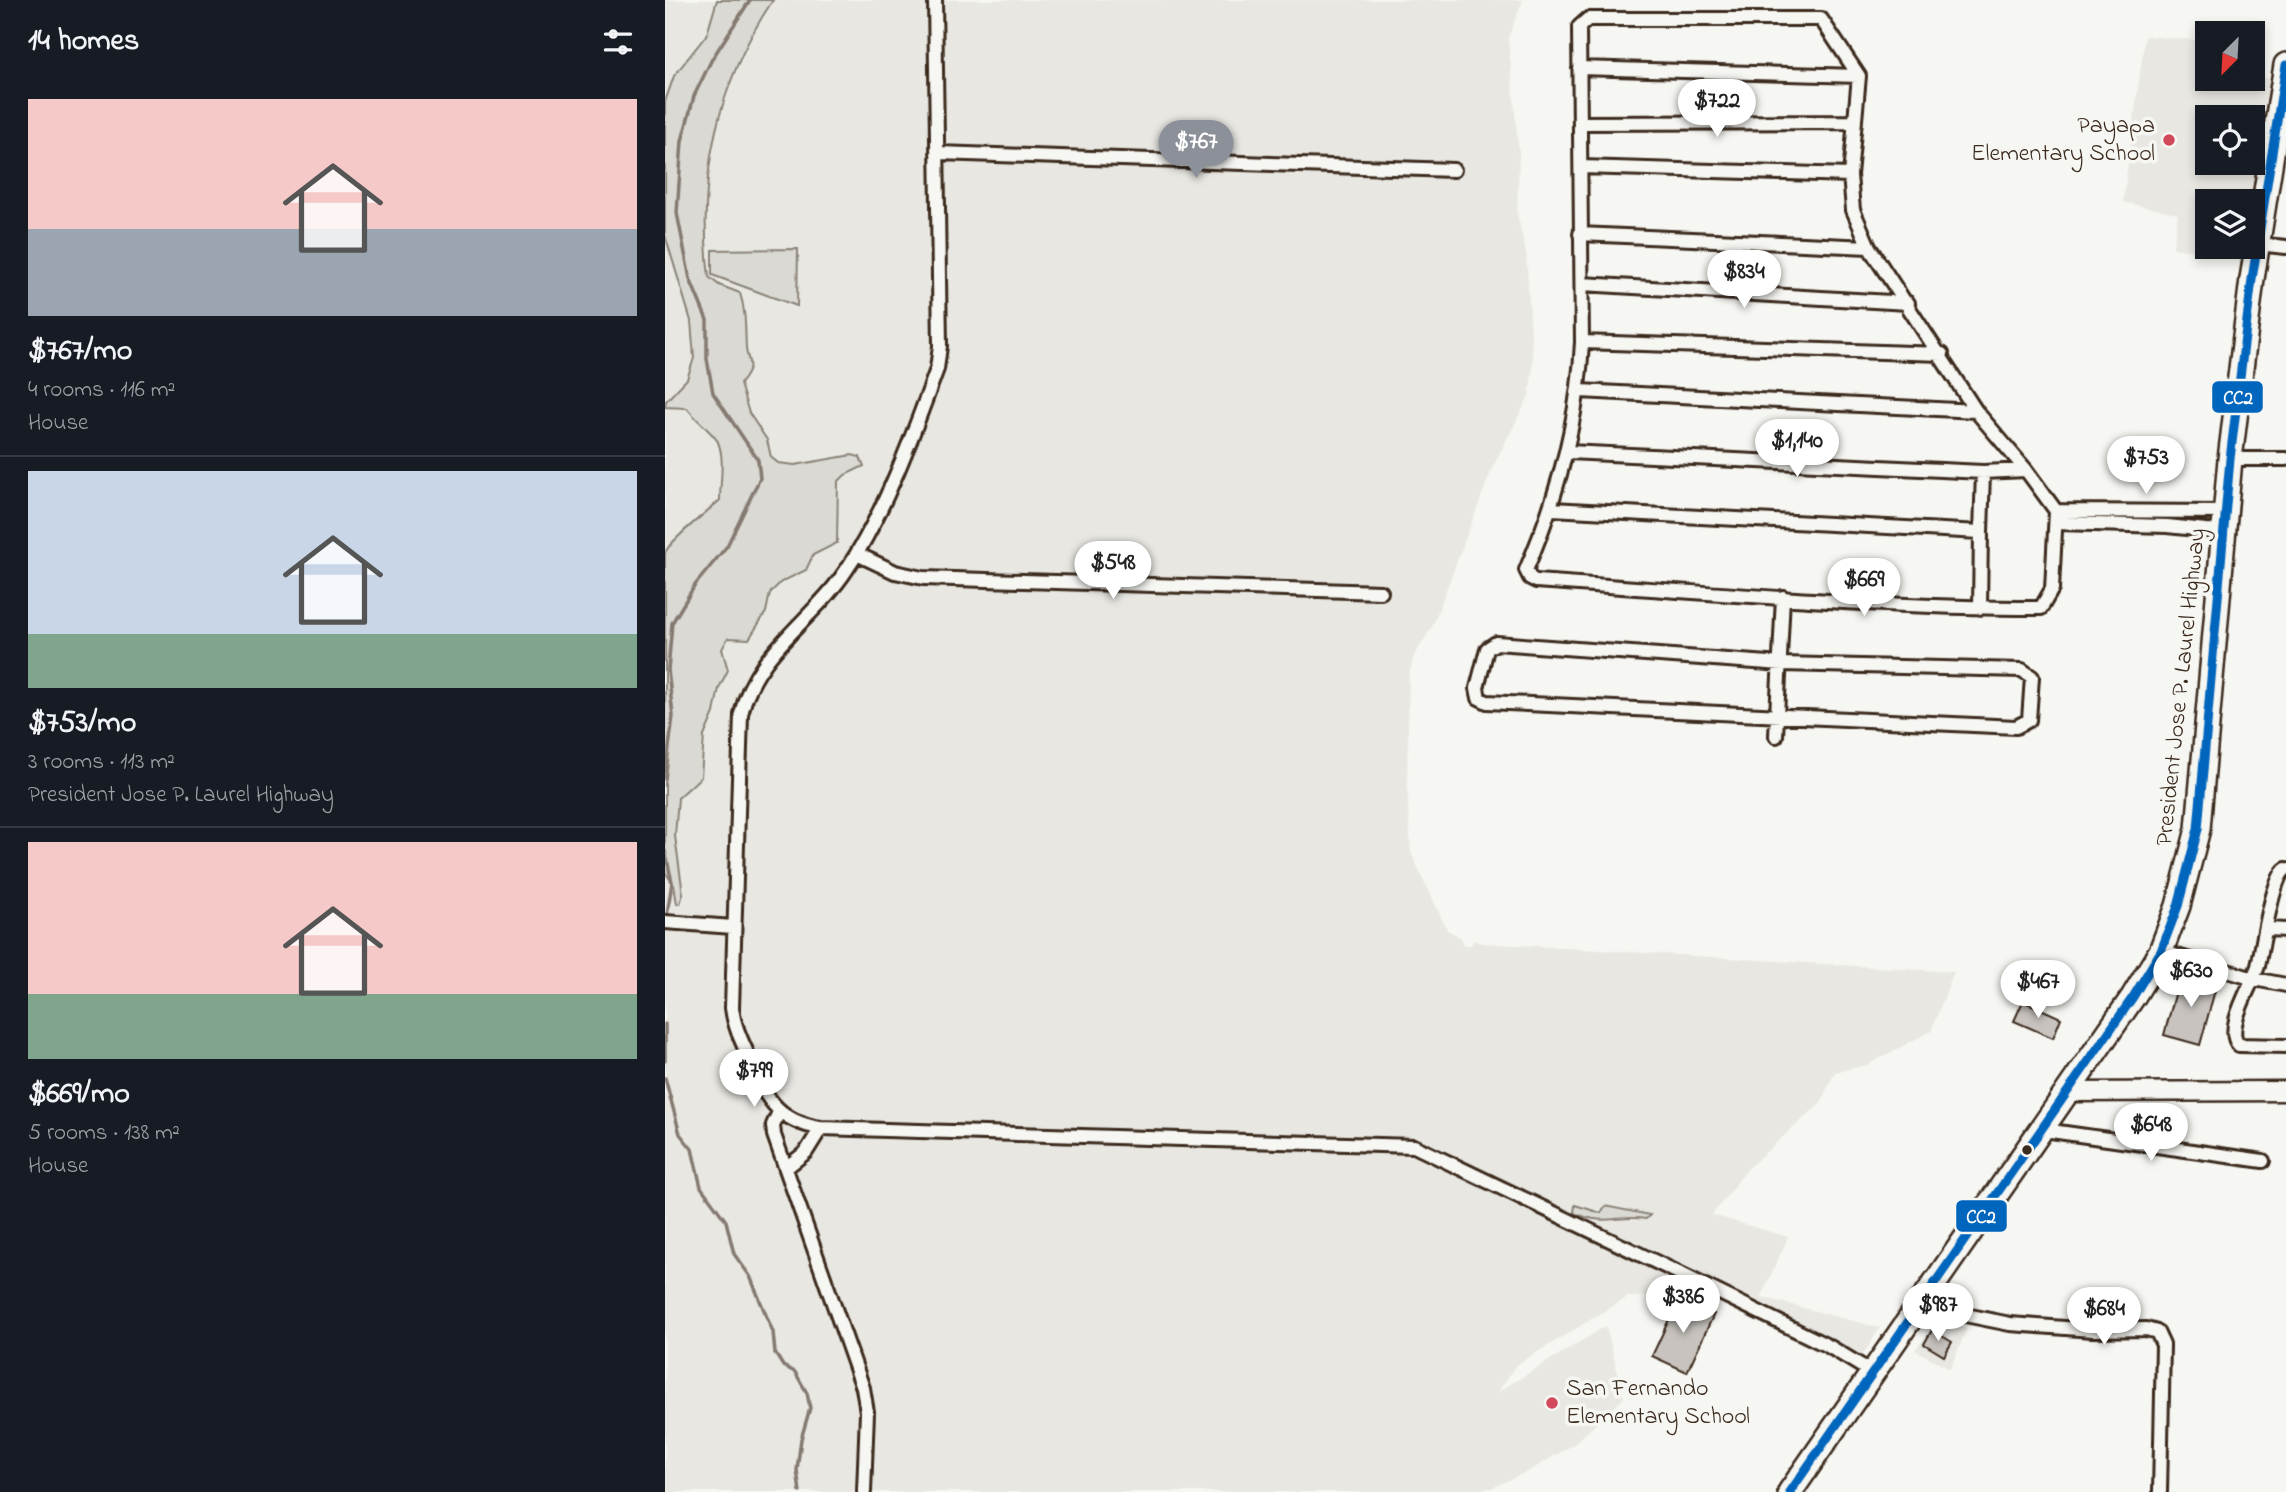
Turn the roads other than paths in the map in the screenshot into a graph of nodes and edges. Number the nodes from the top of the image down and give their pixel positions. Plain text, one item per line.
1 (935, 0) edge
2 (2286, 65) edge
3 (1579, 68) junction
4 (1859, 76) junction
5 (2283, 95) edge
6 (1854, 122) junction
7 (1580, 123) junction
8 (938, 153) junction
9 (1581, 167) junction
10 (1454, 170) dead end
11 (1850, 175) junction
12 (2265, 198) edge
13 (1580, 234) junction
14 (2265, 245) edge
15 (1870, 247) junction
16 (2286, 247) edge
17 (2255, 259) edge
18 (1582, 284) junction
19 (1908, 303) junction
20 (1582, 342) junction
21 (1942, 355) junction
22 (1580, 391) junction
23 (1976, 411) junction
24 (1568, 452) junction
25 (2230, 459) junction
26 (2286, 459) edge
27 (2026, 470) junction
28 (1983, 472) junction
29 (1552, 509) junction
30 (2056, 517) junction
31 (2167, 520) junction
32 (2226, 522) junction
33 (1981, 532) junction
34 (857, 554) junction
35 (1381, 592) dead end
36 (1783, 597) junction
37 (1980, 608) junction
38 (1781, 664) junction
39 (1778, 716) junction
40 (1776, 736) dead end
41 (2286, 869) edge
42 (665, 922) edge
43 (733, 927) junction
44 (2268, 929) junction
45 (2286, 930) edge
46 (2161, 951) junction
47 (2254, 979) junction
48 (2286, 985) edge
49 (2286, 1046) edge
50 (2286, 1091) edge
51 (2070, 1092) junction
52 (779, 1112) junction
53 (821, 1128) junction
54 (2044, 1129) junction
55 (2263, 1161) dead end
56 (786, 1168) junction
57 (1921, 1306) junction
58 (1873, 1373) junction
59 (864, 1492) edge
60 (1790, 1492) edge
61 (2160, 1492) edge

1 - 8 street
2 - 5 highway, President Jose P. Laurel Highway
3 - 4 street
3 - 4 street
3 - 7 street
4 - 6 street
5 - 12 highway, President Jose P. Laurel Highway
6 - 7 street
6 - 11 street
7 - 9 street
8 - 10 street
8 - 34 street
9 - 11 street
9 - 13 street
11 - 15 street
13 - 15 street
13 - 18 street
14 - 16 street
15 - 19 street
17 - 25 highway, President Jose P. Laurel Highway
18 - 19 street
18 - 20 street
19 - 21 street
20 - 21 street
20 - 22 street
21 - 23 street
22 - 23 street
22 - 24 street
23 - 27 street
24 - 28 street
24 - 29 street
25 - 26 street
25 - 32 highway, President Jose P. Laurel Highway
27 - 28 street
27 - 30 street
28 - 33 street
29 - 33 street
29 - 36 street
30 - 31 street
30 - 37 street
31 - 32 street
31 - 32 street
32 - 46 highway, President Jose P. Laurel Highway
33 - 37 street
34 - 35 street
34 - 43 street
36 - 37 street
36 - 38 street
38 - 39 street
38 - 39 street
38 - 39 street
39 - 40 street
41 - 44 street
42 - 43 street
43 - 52 street
44 - 45 street
44 - 47 street
46 - 47 street
46 - 51 highway, President Jose P. Laurel Highway
47 - 48 street
47 - 49 street
50 - 51 street
51 - 54 highway, President Jose P. Laurel Highway
52 - 53 street
52 - 56 street
53 - 56 street
53 - 58 street
54 - 55 street
54 - 57 highway, President Jose P. Laurel Highway
56 - 59 street
57 - 58 highway, President Jose P. Laurel Highway
57 - 61 street
58 - 60 highway, President Jose P. Laurel Highway

